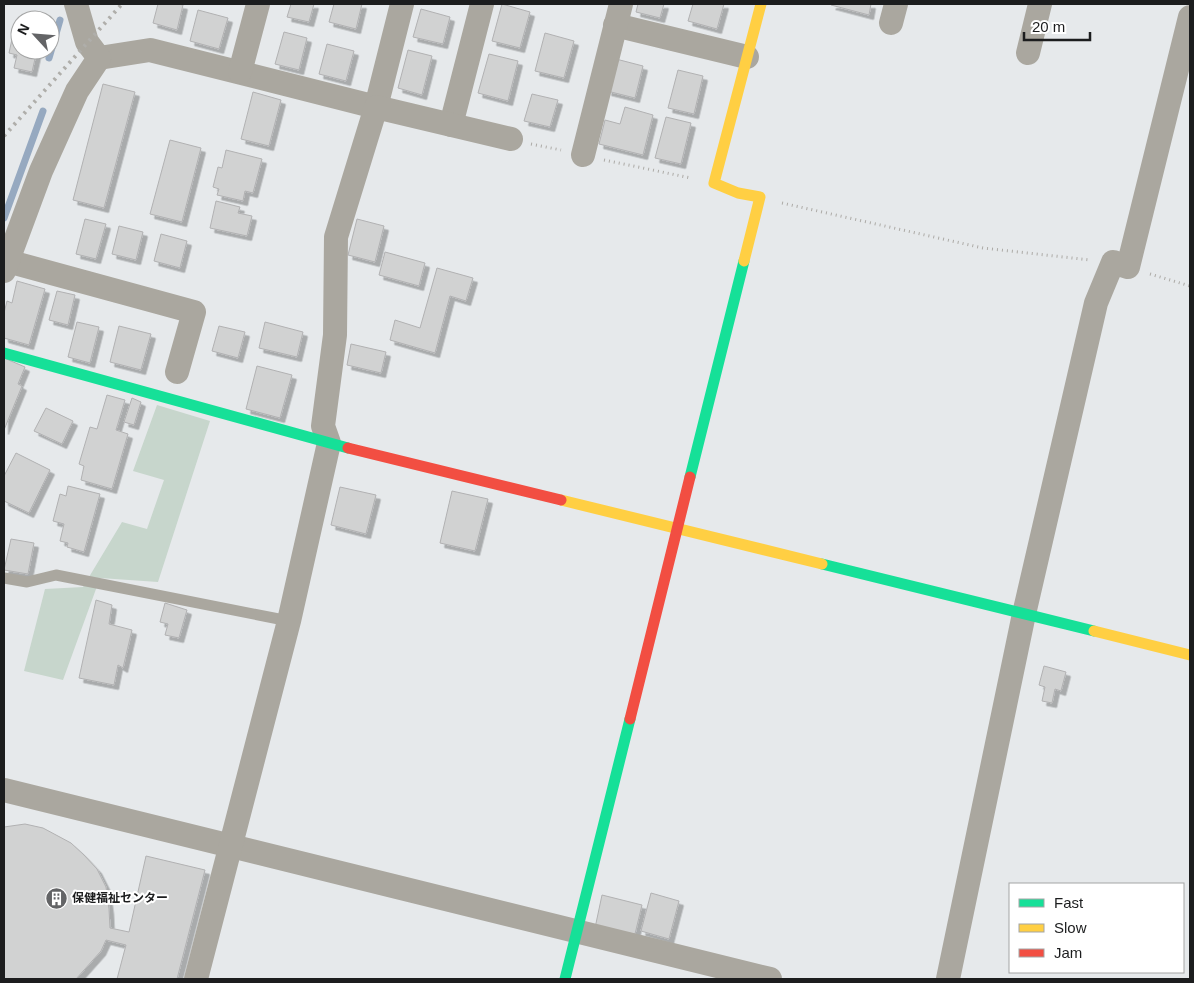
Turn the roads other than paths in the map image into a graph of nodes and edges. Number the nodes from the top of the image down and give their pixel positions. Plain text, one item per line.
1 (76, 4) edge
2 (258, 4) edge
3 (402, 4) edge
4 (482, 4) edge
5 (761, 4) edge
6 (1040, 4) edge
7 (618, 14) edge
8 (1190, 17) edge
9 (1028, 53) dead end
10 (747, 57) junction
11 (99, 58) junction
12 (240, 72) junction
13 (376, 107) junction
14 (451, 125) junction
15 (511, 140) road end
16 (583, 155) road end
17 (5, 266) edge
18 (4, 353) edge
19 (177, 372) dead end
20 (329, 443) junction
21 (677, 529) junction
22 (4, 578) edge
23 (1024, 614) junction
24 (288, 621) junction
25 (1190, 655) edge
26 (4, 790) edge
27 (230, 846) junction
28 (577, 930) junction
29 (196, 979) edge
30 (565, 979) edge
31 (770, 979) edge
32 (948, 979) edge

1 - 11 street
2 - 12 street
3 - 13 street
4 - 14 street
5 - 10 street
6 - 9 street
7 - 10 street
7 - 16 street
8 - 23 street
10 - 21 street
11 - 12 street
11 - 17 street
12 - 13 street
13 - 14 street
13 - 20 street
14 - 15 street
17 - 19 street
18 - 20 street
20 - 21 street
20 - 24 street
21 - 23 street
21 - 28 street
22 - 24 lane
23 - 25 street
23 - 32 street
24 - 27 street
26 - 27 street
27 - 28 street
27 - 29 street
28 - 30 street
28 - 31 street

